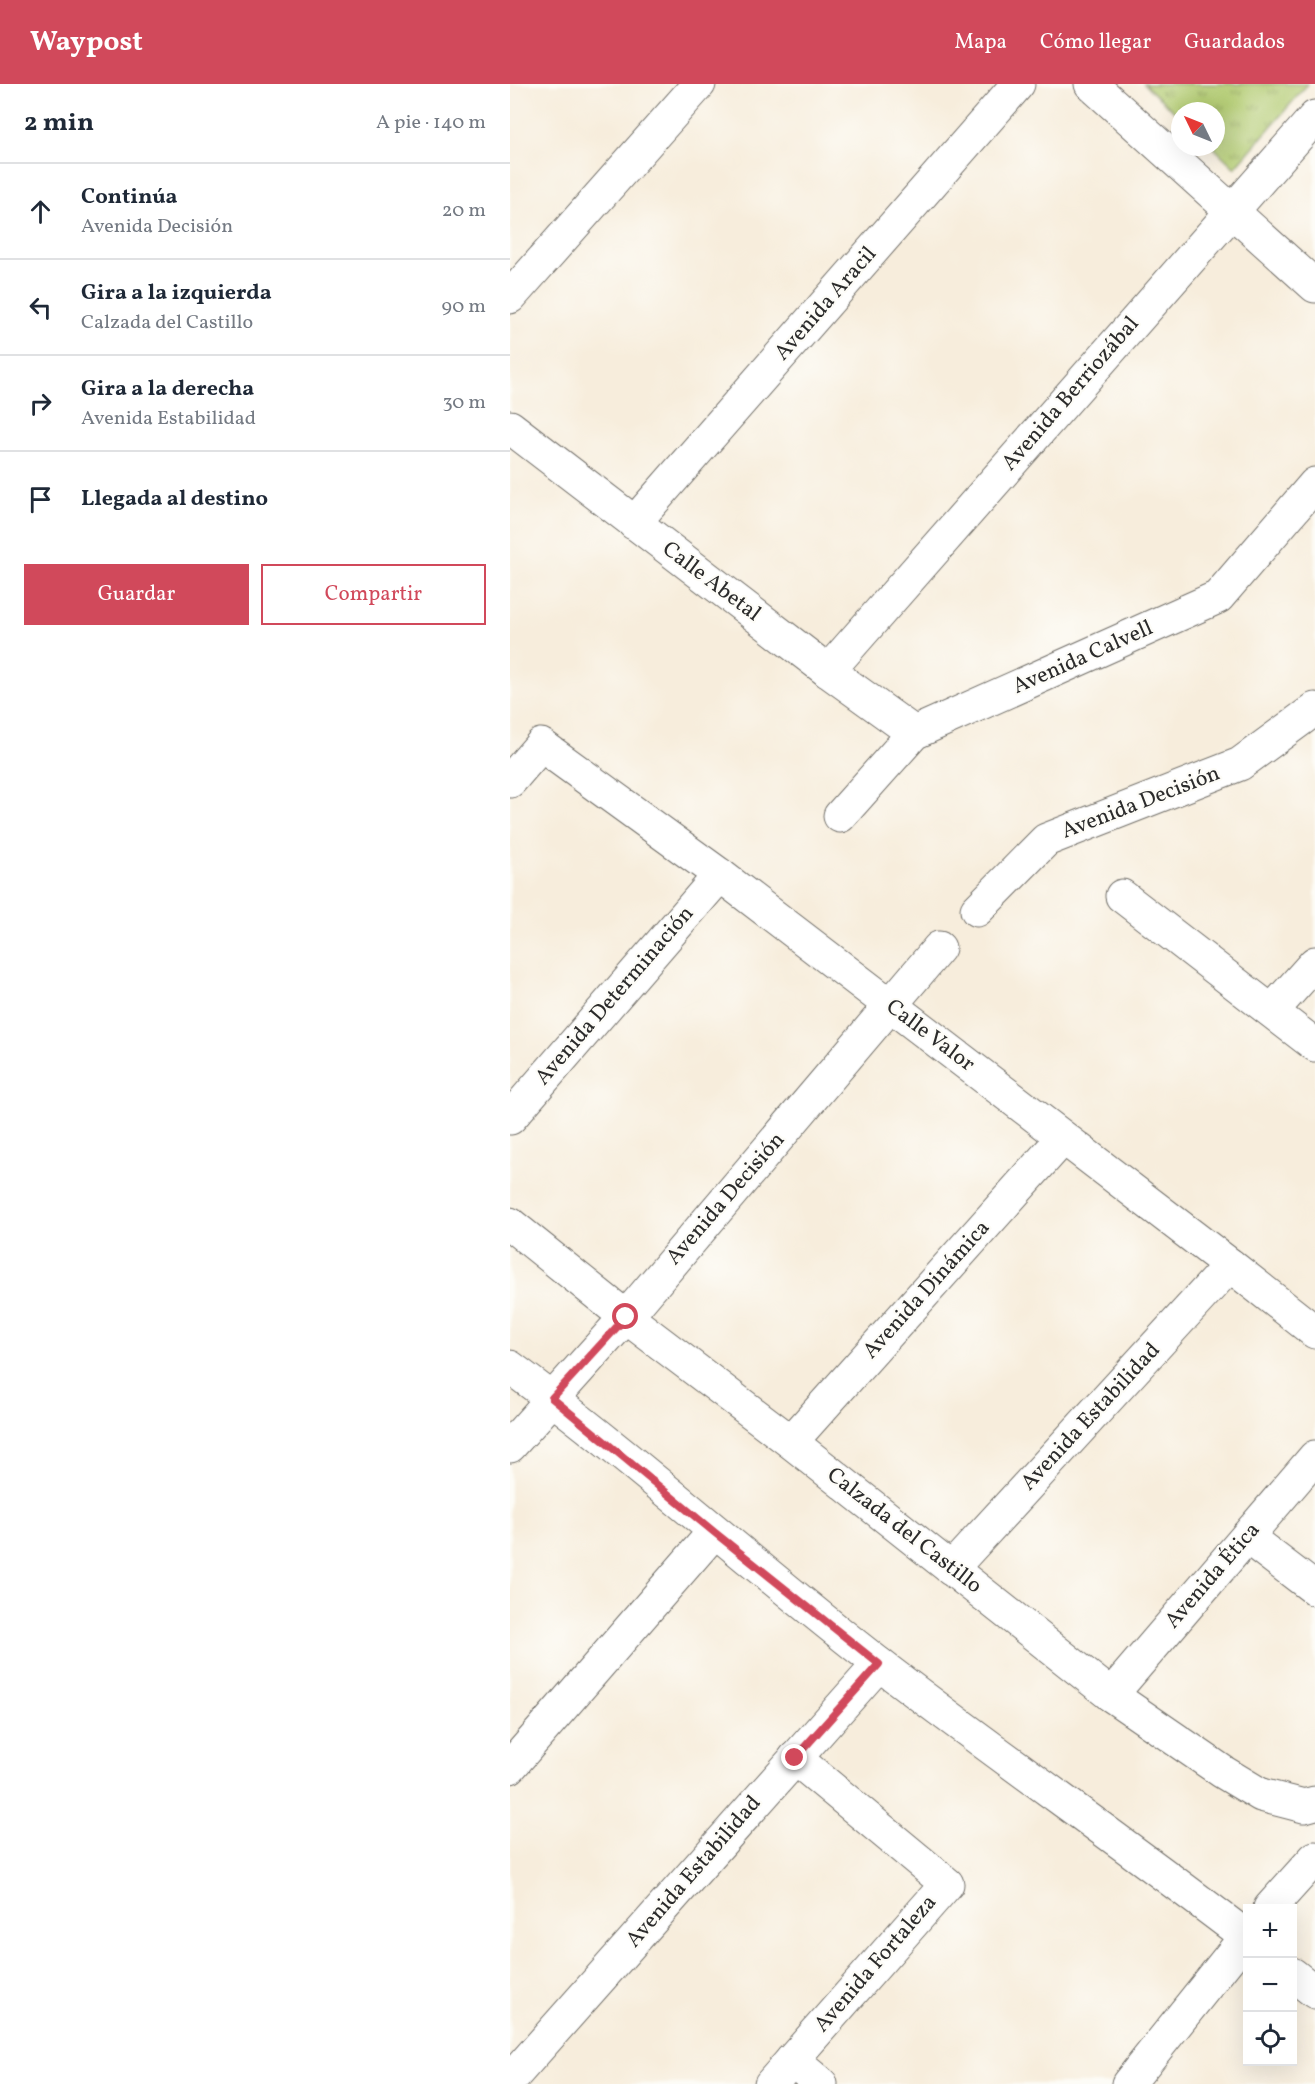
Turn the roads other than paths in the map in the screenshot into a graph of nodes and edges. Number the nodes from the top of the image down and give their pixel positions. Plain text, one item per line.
1 (699, 84) edge
2 (1018, 84) edge
3 (1091, 84) edge
4 (1315, 117) edge
5 (1231, 212) junction
6 (1315, 286) edge
7 (510, 297) edge
8 (510, 427) edge
9 (1315, 484) edge
10 (634, 523) junction
11 (828, 671) junction
12 (1315, 709) edge
13 (914, 734) junction
14 (510, 781) edge
15 (840, 816) dead end
16 (720, 875) junction
17 (1122, 896) dead end
18 (977, 910) dead end
19 (939, 948) dead end
20 (1315, 963) edge
21 (891, 1006) junction
22 (1272, 1011) junction
23 (1315, 1045) edge
24 (510, 1118) edge
25 (1063, 1138) junction
26 (510, 1224) edge
27 (1230, 1265) junction
28 (626, 1317) junction
29 (1315, 1332) edge
30 (510, 1367) edge
31 (552, 1398) junction
32 (791, 1442) junction
33 (510, 1446) edge
34 (1315, 1457) edge
35 (714, 1532) junction
36 (1247, 1537) junction
37 (951, 1569) junction
38 (1315, 1589) edge
39 (879, 1664) junction
40 (1111, 1695) junction
41 (795, 1758) junction
42 (510, 1767) edge
43 (1311, 1808) edge
44 (1315, 1858) edge
45 (1274, 1904) edge
46 (1243, 1933) edge
47 (1243, 1941) edge
48 (1297, 1977) edge
49 (1315, 1992) edge
50 (792, 2060) junction
51 (510, 2080) edge
52 (771, 2084) edge
53 (821, 2084) edge
54 (1128, 2084) edge

1 - 7 street
2 - 10 street, Avenida Aracil
3 - 5 street
4 - 5 street, Avenida Berriozábal
5 - 6 street
5 - 11 street, Avenida Berriozábal
8 - 10 street, Calle Abetal
9 - 13 street, Avenida Calvell
10 - 11 street, Calle Abetal
11 - 13 street, Calle Abetal
12 - 18 street, Avenida Decisión
13 - 15 street, Avenida Calvell
14 - 16 street, Calle Valor
16 - 21 street, Calle Valor
16 - 24 street, Avenida Determinación
17 - 22 street
19 - 21 street, Avenida Decisión
20 - 22 street
21 - 25 street, Calle Valor
21 - 28 street, Avenida Decisión
22 - 23 street
25 - 27 street, Calle Valor
25 - 32 street, Avenida Dinámica
26 - 28 street, Calzada del Castillo
27 - 29 street, Calle Valor
27 - 37 street, Avenida Estabilidad
28 - 31 street, Avenida Decisión
28 - 32 street, Calzada del Castillo
30 - 31 street
31 - 33 street, Avenida Decisión
31 - 35 street
32 - 37 street, Calzada del Castillo
34 - 36 street, Avenida Ética
35 - 39 street
35 - 42 street
36 - 38 street
36 - 40 street, Avenida Ética
37 - 40 street, Calzada del Castillo
39 - 41 street, Avenida Estabilidad
39 - 46 street
40 - 43 street, Calzada del Castillo
41 - 50 street, Avenida Fortaleza
41 - 51 street, Avenida Estabilidad
44 - 45 street
47 - 54 street
48 - 49 street
50 - 52 street, Avenida Fortaleza
50 - 53 street

